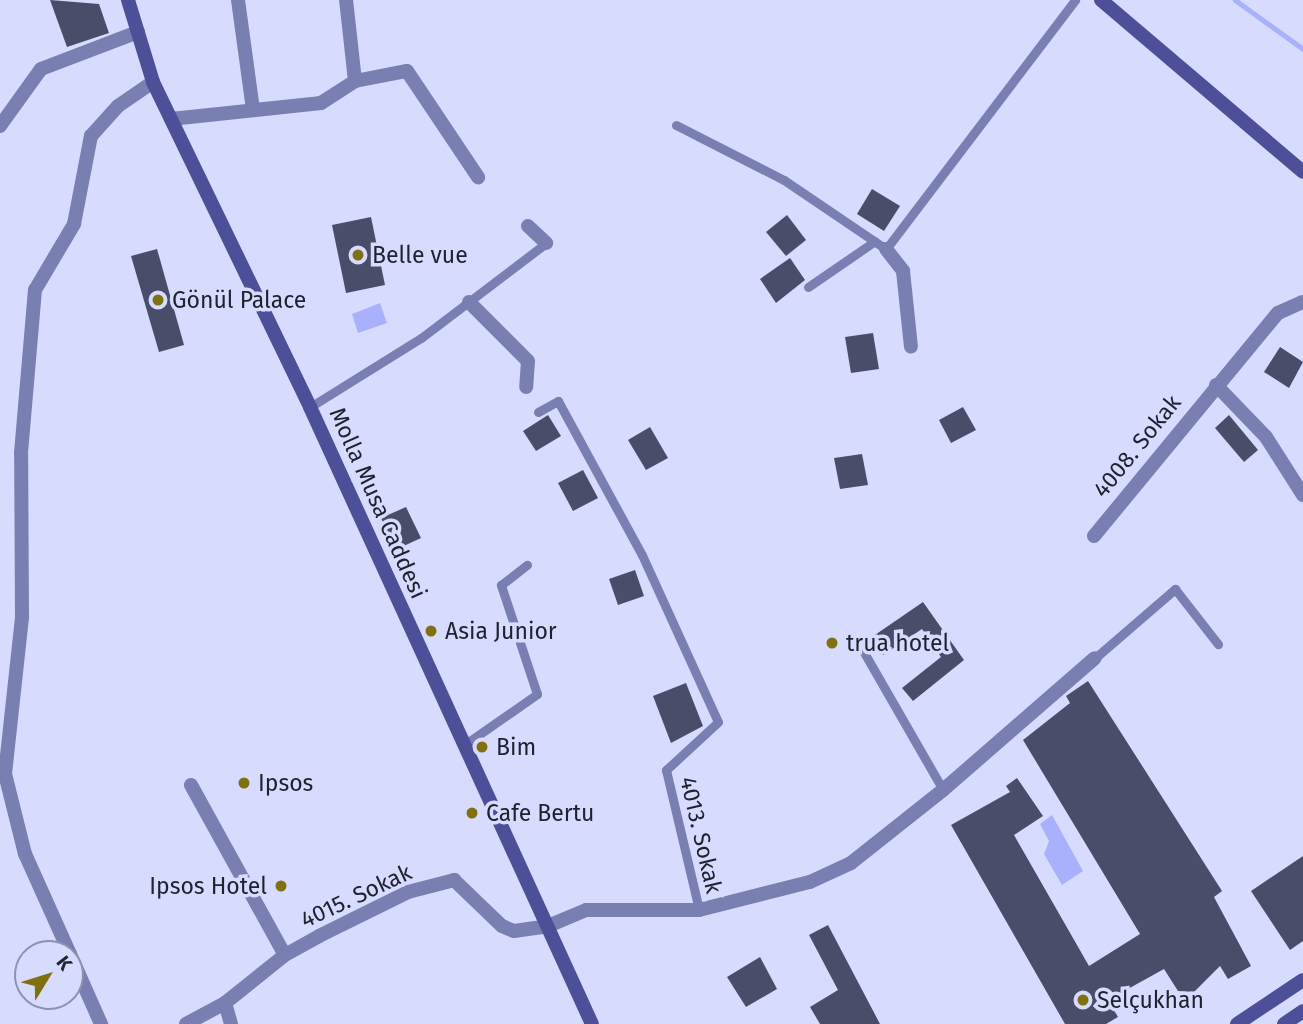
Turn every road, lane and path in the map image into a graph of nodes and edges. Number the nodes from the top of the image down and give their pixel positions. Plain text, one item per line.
1 (128, 0) edge
2 (238, 0) edge
3 (346, 0) edge
4 (1075, 0) edge
5 (1101, 0) edge
6 (138, 32) junction
7 (355, 81) junction
8 (153, 82) junction
9 (253, 110) junction
10 (171, 119) junction
11 (676, 125) dead end
12 (0, 126) edge
13 (1303, 172) edge
14 (478, 177) dead end
15 (528, 226) dead end
16 (546, 243) joint
17 (881, 245) junction
18 (808, 287) dead end
19 (469, 302) junction
20 (1303, 302) edge
21 (911, 347) dead end
22 (1216, 385) junction
23 (526, 387) dead end
24 (310, 407) junction
25 (538, 412) dead end
26 (1303, 495) edge
27 (1094, 536) dead end
28 (527, 565) dead end
29 (858, 642) dead end
30 (1218, 644) dead end
31 (1095, 658) joint
32 (464, 745) junction
33 (191, 785) dead end
34 (943, 790) junction
35 (699, 910) junction
36 (548, 926) junction
37 (64, 940) edge
38 (285, 955) junction
39 (1303, 980) edge
40 (84, 986) edge
41 (225, 1003) junction
42 (1303, 1011) edge
43 (101, 1024) edge
44 (186, 1024) edge
45 (231, 1024) edge
46 (592, 1024) edge
47 (1237, 1024) edge
48 (1284, 1024) edge

1 - 6 street, Molla Musa Caddesi
2 - 9 street
3 - 7 street
4 - 17 lane
5 - 13 street
6 - 8 street, Molla Musa Caddesi
6 - 12 street
7 - 9 street
7 - 14 street
8 - 10 street, Molla Musa Caddesi
8 - 37 street
9 - 10 street
10 - 24 street, Molla Musa Caddesi
11 - 17 lane
15 - 16 street
16 - 19 lane
17 - 18 lane
17 - 21 street
19 - 23 street
19 - 24 lane
20 - 22 street, 4008. Sokak
22 - 26 street
22 - 27 street, 4008. Sokak
24 - 32 street, Molla Musa Caddesi
25 - 35 lane, 4013. Sokak
28 - 32 lane
29 - 34 lane
30 - 31 lane
31 - 34 street
32 - 36 street, Molla Musa Caddesi
33 - 38 street
34 - 35 street
35 - 36 street
36 - 38 street, 4015. Sokak
36 - 46 street, Molla Musa Caddesi
38 - 41 street, 4015. Sokak
39 - 47 street
40 - 43 street
41 - 44 street, 4015. Sokak
41 - 45 street
42 - 48 street

